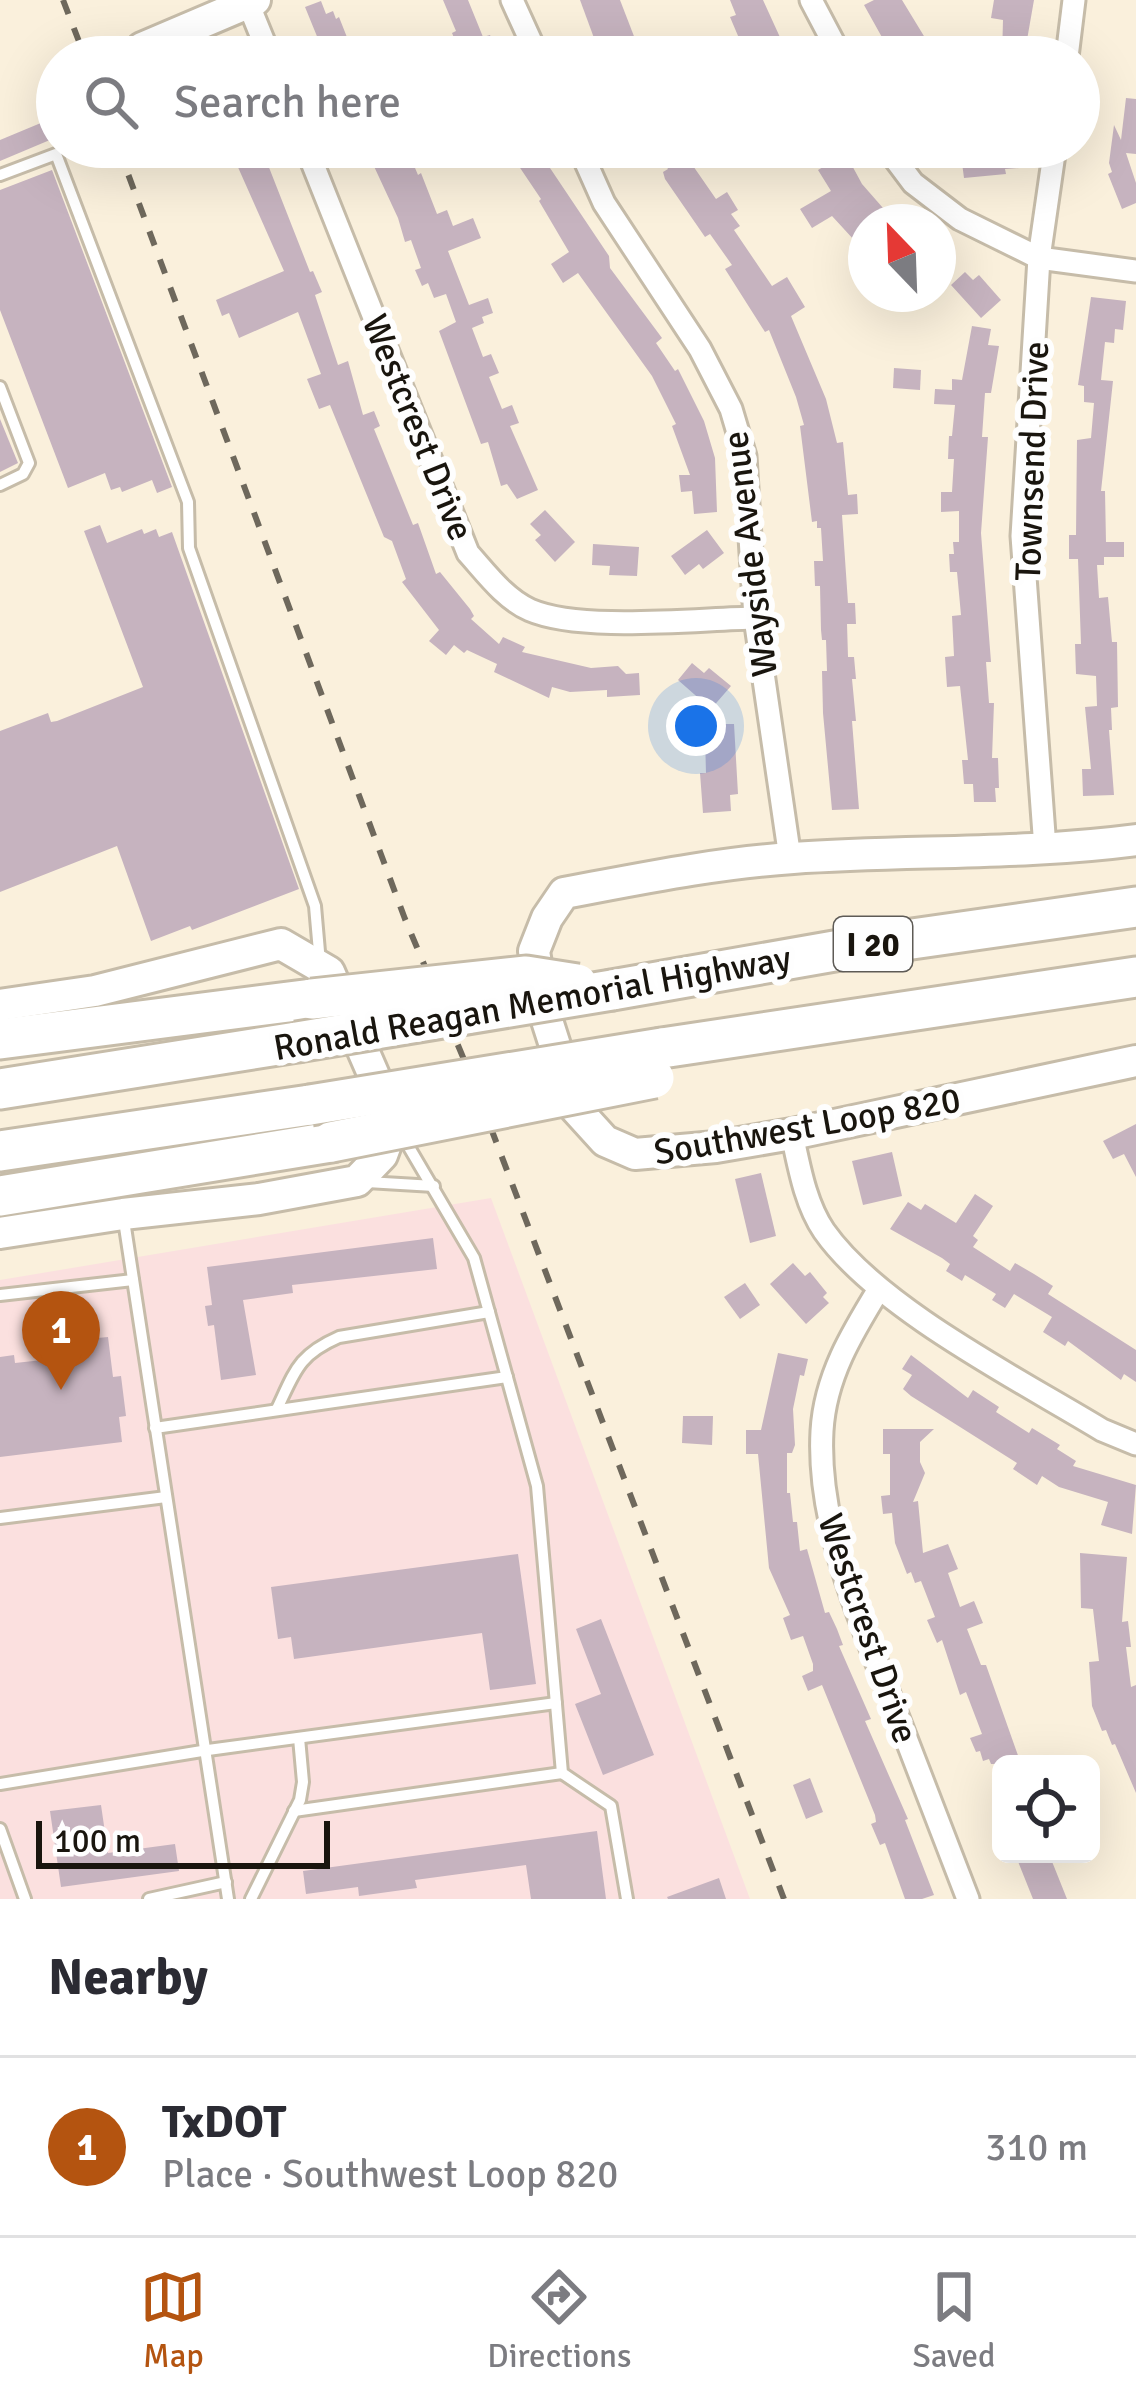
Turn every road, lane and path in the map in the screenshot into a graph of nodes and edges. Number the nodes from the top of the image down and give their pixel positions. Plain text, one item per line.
1 (512, 0) edge
2 (811, 0) edge
3 (1074, 0) edge
4 (251, 1) edge
5 (170, 36) edge
6 (263, 36) edge
7 (528, 36) edge
8 (830, 36) edge
9 (1070, 36) edge
10 (36, 162) edge
11 (61, 168) edge
12 (314, 168) edge
13 (588, 168) edge
14 (902, 168) edge
15 (1052, 168) edge
16 (0, 175) edge
17 (1039, 258) junction
18 (1136, 271) edge
19 (0, 387) edge
20 (0, 485) edge
21 (755, 618) junction
22 (1136, 840) edge
23 (1046, 848) junction
24 (790, 858) junction
25 (1136, 908) edge
26 (1135, 978) edge
27 (316, 983) junction
28 (612, 990) junction
29 (0, 1005) edge
30 (0, 1039) edge
31 (1136, 1061) edge
32 (658, 1063) junction
33 (0, 1089) edge
34 (394, 1122) junction
35 (792, 1134) junction
36 (0, 1151) edge
37 (357, 1181) junction
38 (434, 1186) junction
39 (0, 1196) edge
40 (123, 1214) junction
41 (0, 1234) edge
42 (133, 1280) junction
43 (879, 1289) junction
44 (0, 1295) edge
45 (489, 1312) junction
46 (507, 1377) junction
47 (277, 1409) junction
48 (154, 1428) junction
49 (1136, 1444) edge
50 (166, 1497) junction
51 (0, 1518) edge
52 (556, 1703) junction
53 (299, 1738) junction
54 (208, 1750) junction
55 (562, 1773) junction
56 (0, 1784) edge
57 (294, 1811) junction
58 (0, 1829) edge
59 (226, 1882) junction
60 (25, 1899) edge
61 (148, 1899) edge
62 (228, 1899) edge
63 (251, 1899) edge
64 (627, 1899) edge
65 (968, 1899) edge

1 - 7 street
2 - 8 street
3 - 9 street
4 - 5 main road
4 - 6 street
10 - 16 lane
11 - 27 lane
12 - 21 street, Westcrest Drive
13 - 21 street, Wayside Avenue
14 - 17 street
15 - 17 street, Townsend Drive
17 - 18 street
17 - 23 street, Townsend Drive
19 - 20 lane
21 - 24 street, Wayside Avenue
22 - 23 main road, Southwest Loop 820
23 - 24 main road, Southwest Loop 820
24 - 35 main road, Southwest Loop 820
25 - 28 highway, Ronald Reagan Memorial Highway / I 20
26 - 32 highway, Ronald Reagan Memorial Highway / I 20
27 - 28 highway, bridge
27 - 29 main road
27 - 30 highway
27 - 34 main road
28 - 33 highway, Ronald Reagan Memorial Highway / I 20, bridge
31 - 35 main road, Southwest Loop 820
32 - 36 highway, Ronald Reagan Memorial Highway / I 20, bridge
32 - 39 highway, bridge
34 - 37 main road
34 - 38 lane
35 - 43 street
37 - 38 lane
37 - 40 main road
38 - 45 lane
40 - 41 main road
40 - 42 lane
42 - 44 lane
42 - 48 lane
43 - 49 street
43 - 65 street, Westcrest Drive
45 - 46 lane
45 - 47 lane
46 - 47 lane
46 - 52 lane
47 - 48 lane
48 - 50 lane
50 - 51 lane
50 - 54 lane
52 - 53 lane
52 - 55 lane
53 - 54 lane
53 - 57 lane
54 - 56 lane
54 - 59 lane
55 - 57 lane
55 - 64 lane
57 - 63 lane
58 - 60 lane
59 - 61 lane
59 - 62 lane

